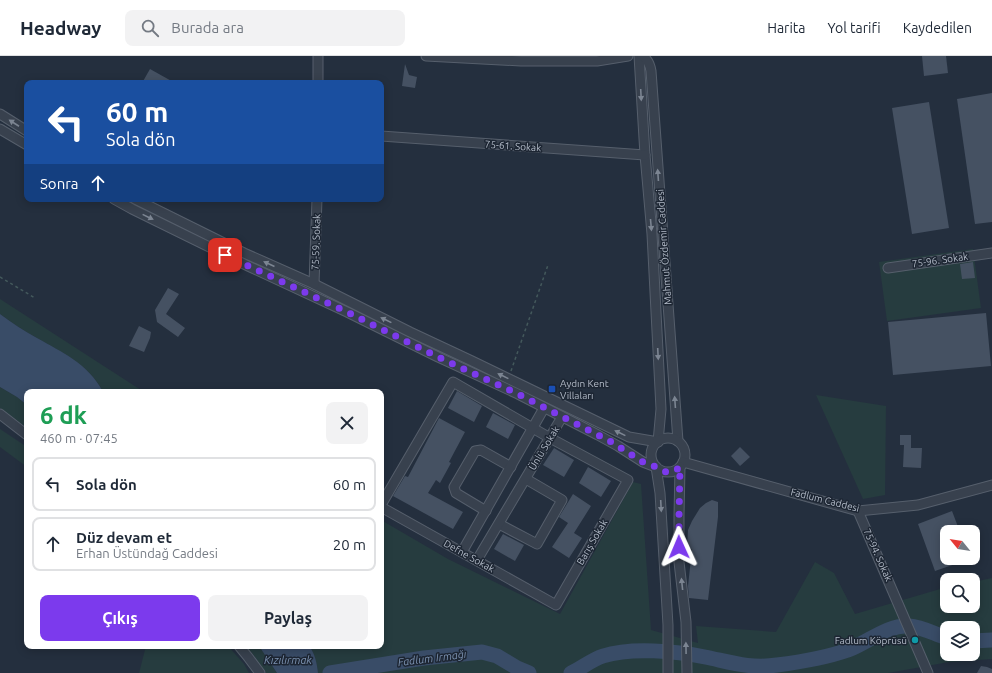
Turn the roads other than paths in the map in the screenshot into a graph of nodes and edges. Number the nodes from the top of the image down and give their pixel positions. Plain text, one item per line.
1 (318, 56) edge
2 (426, 56) edge
3 (628, 56) edge
4 (639, 56) edge
5 (642, 56) edge
6 (473, 57) edge
7 (318, 80) edge
8 (0, 114) edge
9 (0, 129) edge
10 (24, 129) edge
11 (384, 136) edge
12 (24, 143) edge
13 (645, 155) junction
14 (119, 202) edge
15 (141, 202) edge
16 (317, 202) edge
17 (992, 253) edge
18 (888, 268) dead end
19 (314, 284) junction
20 (544, 408) junction
21 (0, 414) edge
22 (562, 417) junction
23 (533, 427) junction
24 (24, 433) edge
25 (550, 438) junction
26 (678, 441) junction
27 (658, 442) junction
28 (682, 464) junction
29 (511, 467) junction
30 (656, 467) junction
31 (526, 478) junction
32 (992, 485) edge
33 (384, 501) edge
34 (384, 508) edge
35 (486, 511) junction
36 (858, 511) junction
37 (499, 524) junction
38 (462, 552) junction
39 (477, 560) junction
40 (556, 605) joint
41 (241, 649) edge
42 (260, 673) edge
43 (668, 673) edge
44 (687, 673) edge
45 (928, 673) edge

1 - 7 street
2 - 6 street
3 - 6 street
4 -> 13 street, Mahmut Özdemir Caddesi
26 -> 5 street, Mahmut Özdemir Caddesi
10 -> 8 street
9 - 12 street
11 - 13 street, 75-61. Sokak
13 -> 27 street, Mahmut Özdemir Caddesi
14 -> 20 street
19 -> 15 street
16 - 19 street, 75-59. Sokak
17 - 18 street, 75-96. Sokak
27 -> 19 street
20 - 22 street
20 - 23 street, Ünlü Sokak
21 - 24 street
22 - 25 street, Ünlü Sokak
22 - 30 street
23 - 25 street
23 - 29 street, Ünlü Sokak
23 - 33 street
25 - 31 street, Ünlü Sokak
25 - 40 street, Barış Sokak
26 - 27 street
26 - 28 street
27 - 30 street
28 - 30 street
28 - 36 street, Fadlum Caddesi
44 -> 28 street
29 - 35 street, Ünlü Sokak
29 - 35 street
30 -> 43 street
31 - 37 street, Ünlü Sokak
31 - 37 street, Ünlü Sokak
32 - 36 street, Fadlum Caddesi
34 - 38 street, Defne Sokak
35 - 38 street, Ünlü Sokak
36 - 45 street, 75-94. Sokak
37 - 39 street, Ünlü Sokak
38 - 39 street, Defne Sokak
39 - 40 street, Defne Sokak
41 - 42 street

